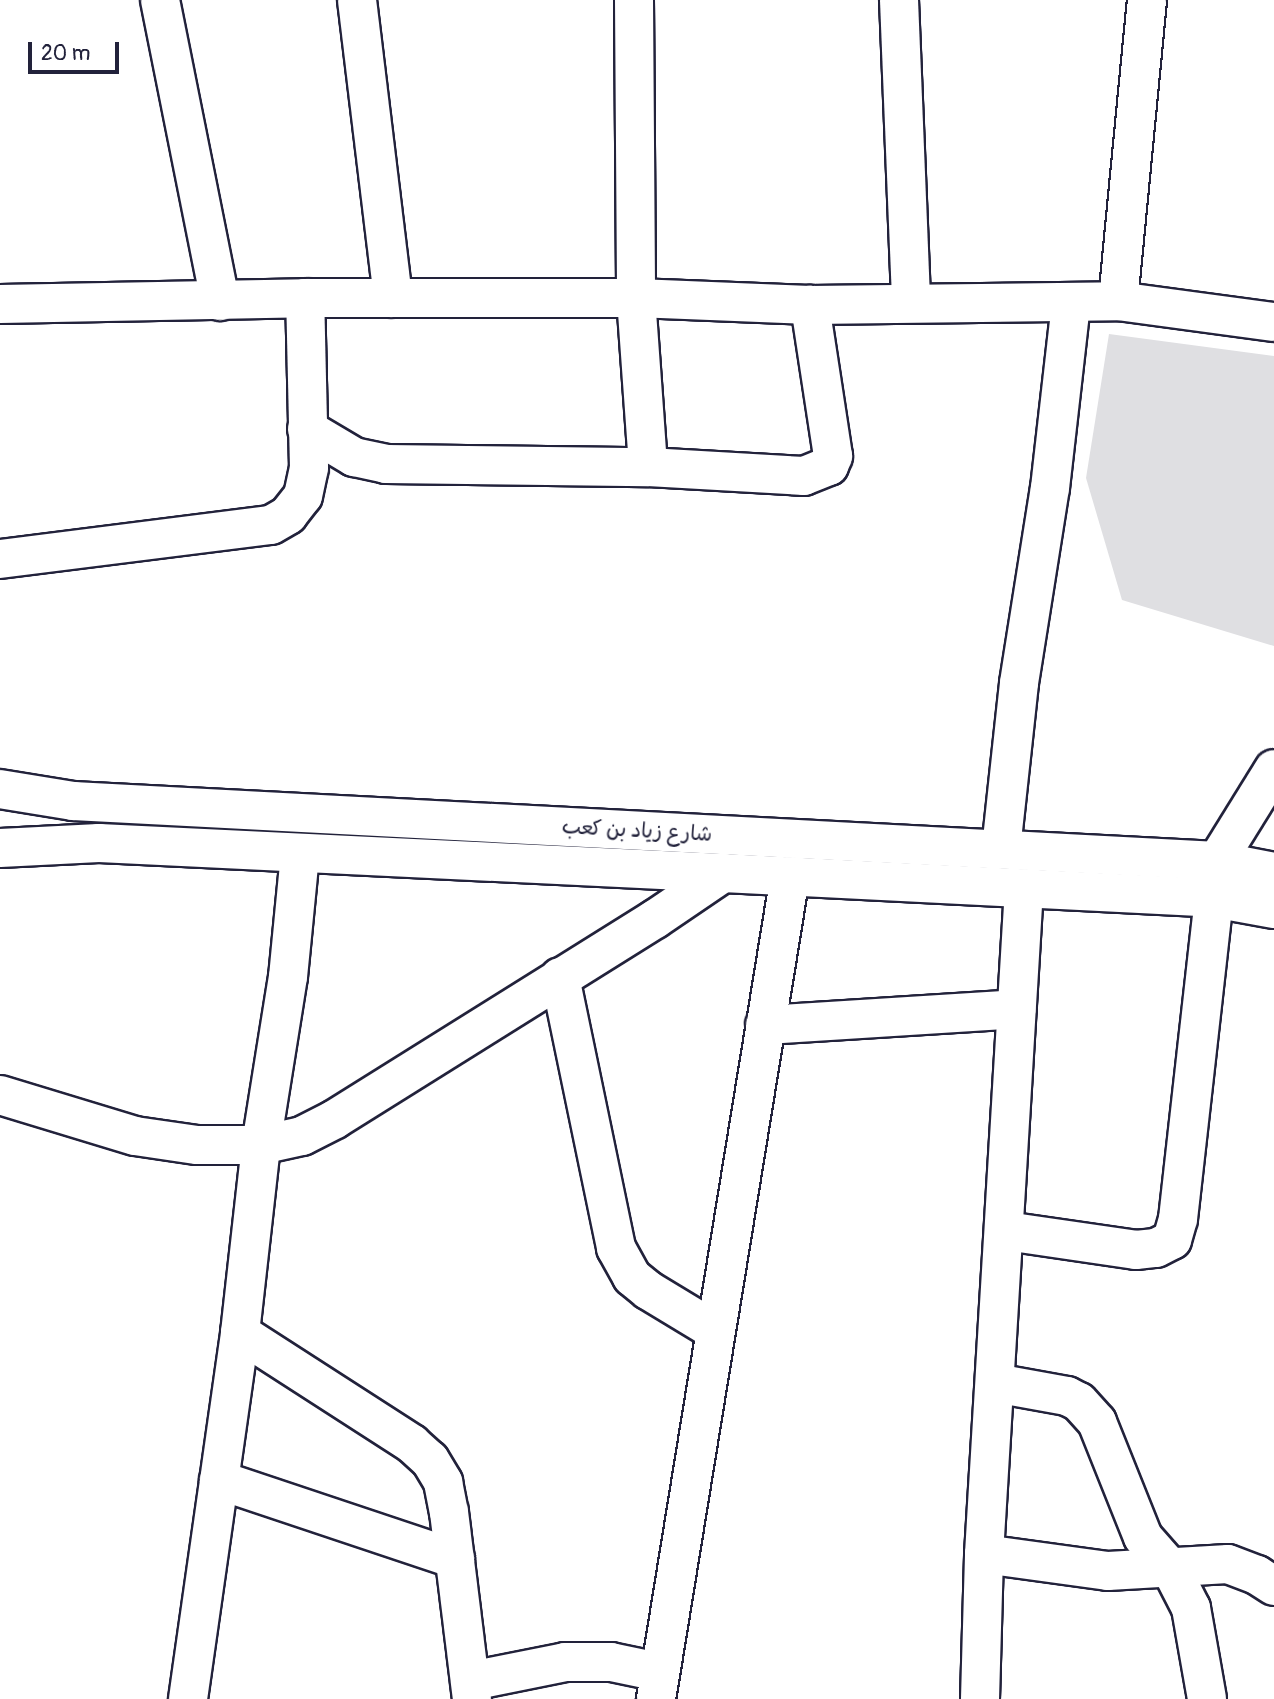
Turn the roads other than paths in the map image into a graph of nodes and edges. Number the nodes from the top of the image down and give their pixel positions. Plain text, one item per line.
1 (160, 0) edge
2 (357, 0) edge
3 (634, 0) edge
4 (899, 0) edge
5 (1147, 0) edge
6 (304, 298) junction
7 (393, 298) junction
8 (636, 298) junction
9 (220, 301) junction
10 (911, 301) junction
11 (1118, 301) junction
12 (1071, 303) junction
13 (0, 304) edge
14 (810, 305) junction
15 (1274, 322) edge
16 (307, 429) junction
17 (648, 467) junction
18 (0, 559) edge
19 (1274, 769) edge
20 (0, 789) edge
21 (0, 848) edge
22 (1001, 849) junction
23 (300, 854) junction
24 (1217, 861) junction
25 (723, 873) junction
26 (790, 876) junction
27 (1024, 888) junction
28 (1265, 888) edge
29 (1214, 898) junction
30 (560, 977) junction
31 (1016, 1009) junction
32 (765, 1025) junction
33 (0, 1095) edge
34 (261, 1145) junction
35 (1006, 1231) junction
36 (714, 1331) junction
37 (240, 1333) junction
38 (995, 1383) junction
39 (219, 1480) junction
40 (984, 1554) junction
41 (455, 1559) junction
42 (1171, 1569) junction
43 (1274, 1586) edge
44 (658, 1685) edge
45 (471, 1690) edge
46 (188, 1699) edge
47 (980, 1699) edge
48 (1207, 1699) edge

1 - 9 main road
2 - 7 main road
3 - 8 main road
4 - 10 main road
5 - 11 main road
6 - 7 main road
6 - 9 main road
6 - 16 main road
7 - 8 main road
8 - 14 main road
8 - 17 main road
9 - 13 main road
10 - 12 main road
10 - 14 main road
11 - 12 main road
11 - 15 main road
12 - 22 main road
14 - 17 main road
16 - 17 main road
16 - 18 main road
19 - 24 main road
20 - 22 main road, شارع زياد بن كعب
21 - 23 main road, شارع زياد بن كعب
22 - 24 main road, شارع زياد بن كعب
23 - 25 main road, شارع زياد بن كعب
23 - 34 main road
24 - 28 main road, شارع زياد بن كعب
25 - 26 main road, شارع زياد بن كعب
25 - 30 main road
26 - 27 main road, شارع زياد بن كعب
26 - 32 main road
27 - 29 main road, شارع زياد بن كعب
27 - 31 main road
28 - 29 main road, شارع زياد بن كعب
29 - 35 main road
30 - 34 main road
30 - 36 main road
31 - 32 main road
31 - 35 main road
32 - 36 main road
33 - 34 main road
34 - 37 main road
35 - 38 main road
36 - 44 main road
37 - 39 main road
37 - 41 main road
38 - 40 main road
38 - 42 main road
39 - 41 main road
39 - 46 main road
40 - 42 main road
40 - 47 main road
41 - 45 main road
42 - 43 main road
42 - 48 main road
44 - 45 main road

